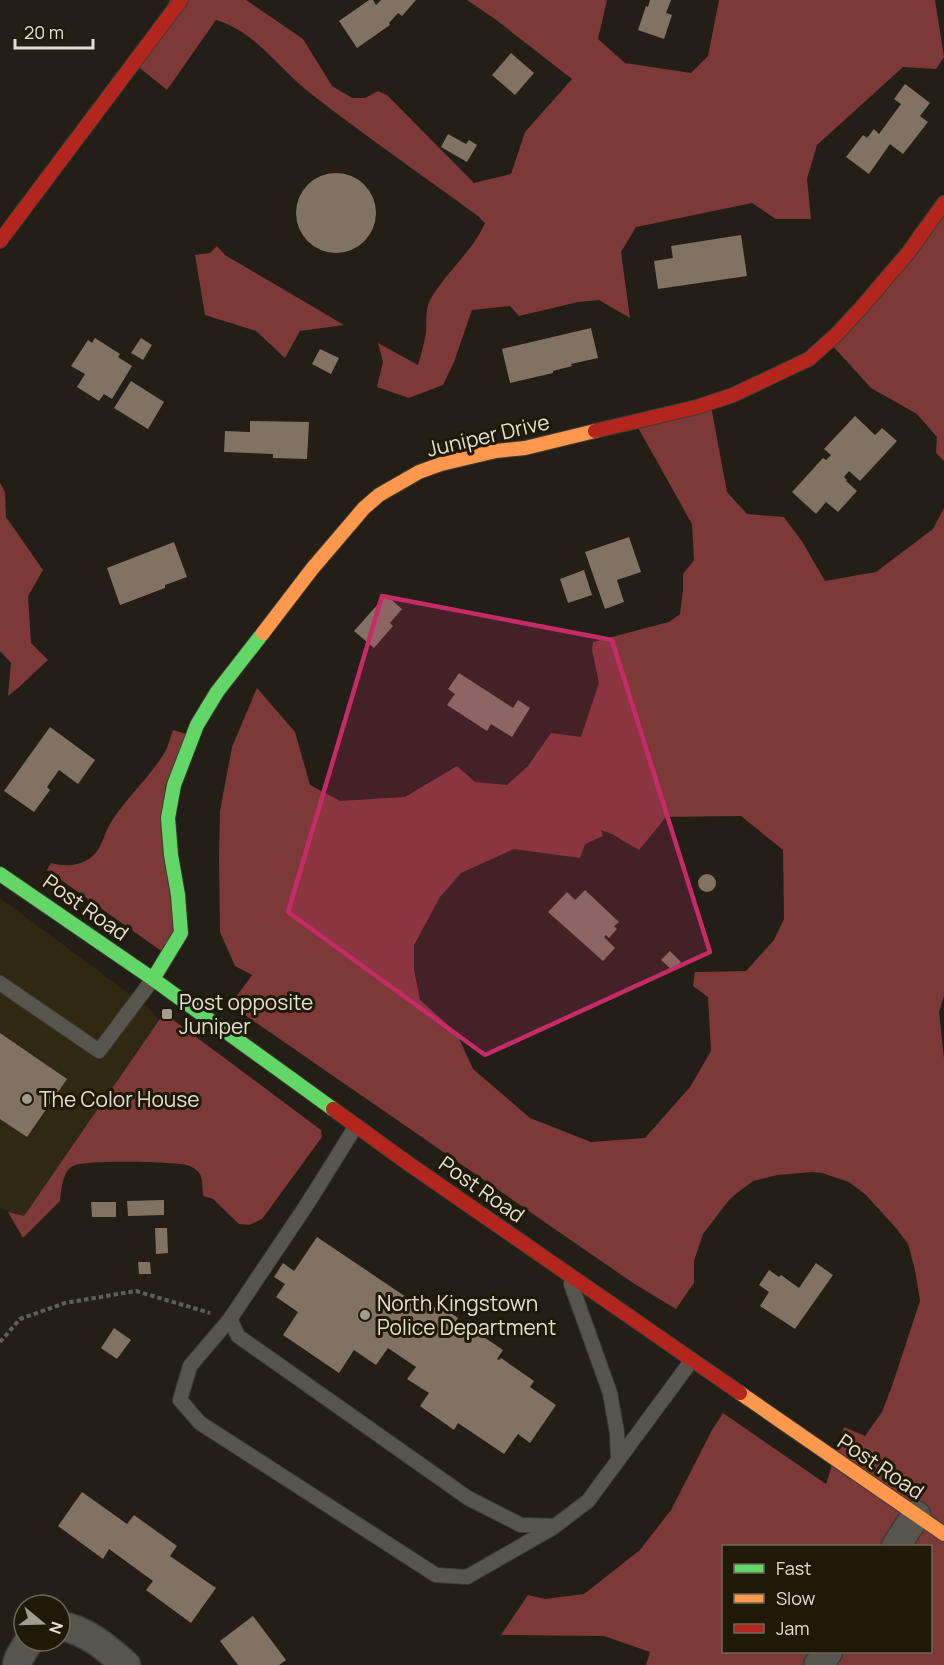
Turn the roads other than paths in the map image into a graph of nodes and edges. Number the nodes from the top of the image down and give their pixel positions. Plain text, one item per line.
1 (181, 0) edge
2 (944, 203) edge
3 (0, 241) edge
4 (0, 874) edge
5 (153, 979) junction
6 (0, 983) edge
7 (356, 1126) junction
8 (567, 1273) junction
9 (230, 1319) junction
10 (693, 1360) junction
11 (618, 1460) junction
12 (916, 1515) junction
13 (555, 1526) junction
14 (944, 1534) edge
15 (897, 1545) edge
16 (72, 1630) edge
17 (827, 1653) edge
18 (126, 1665) edge
19 (818, 1665) edge

1 - 3 street
2 - 5 street, Juniper Drive
4 - 5 street, Post Road
5 - 6 lane
5 - 7 street, Post Road
7 - 8 street, Post Road
7 - 9 lane
8 - 10 street, Post Road
8 - 11 lane
9 - 13 lane
9 - 13 lane
10 - 11 lane
10 - 12 street, Post Road
11 - 13 lane
12 - 14 street, Post Road
12 - 15 street
16 - 18 street
17 - 19 street

